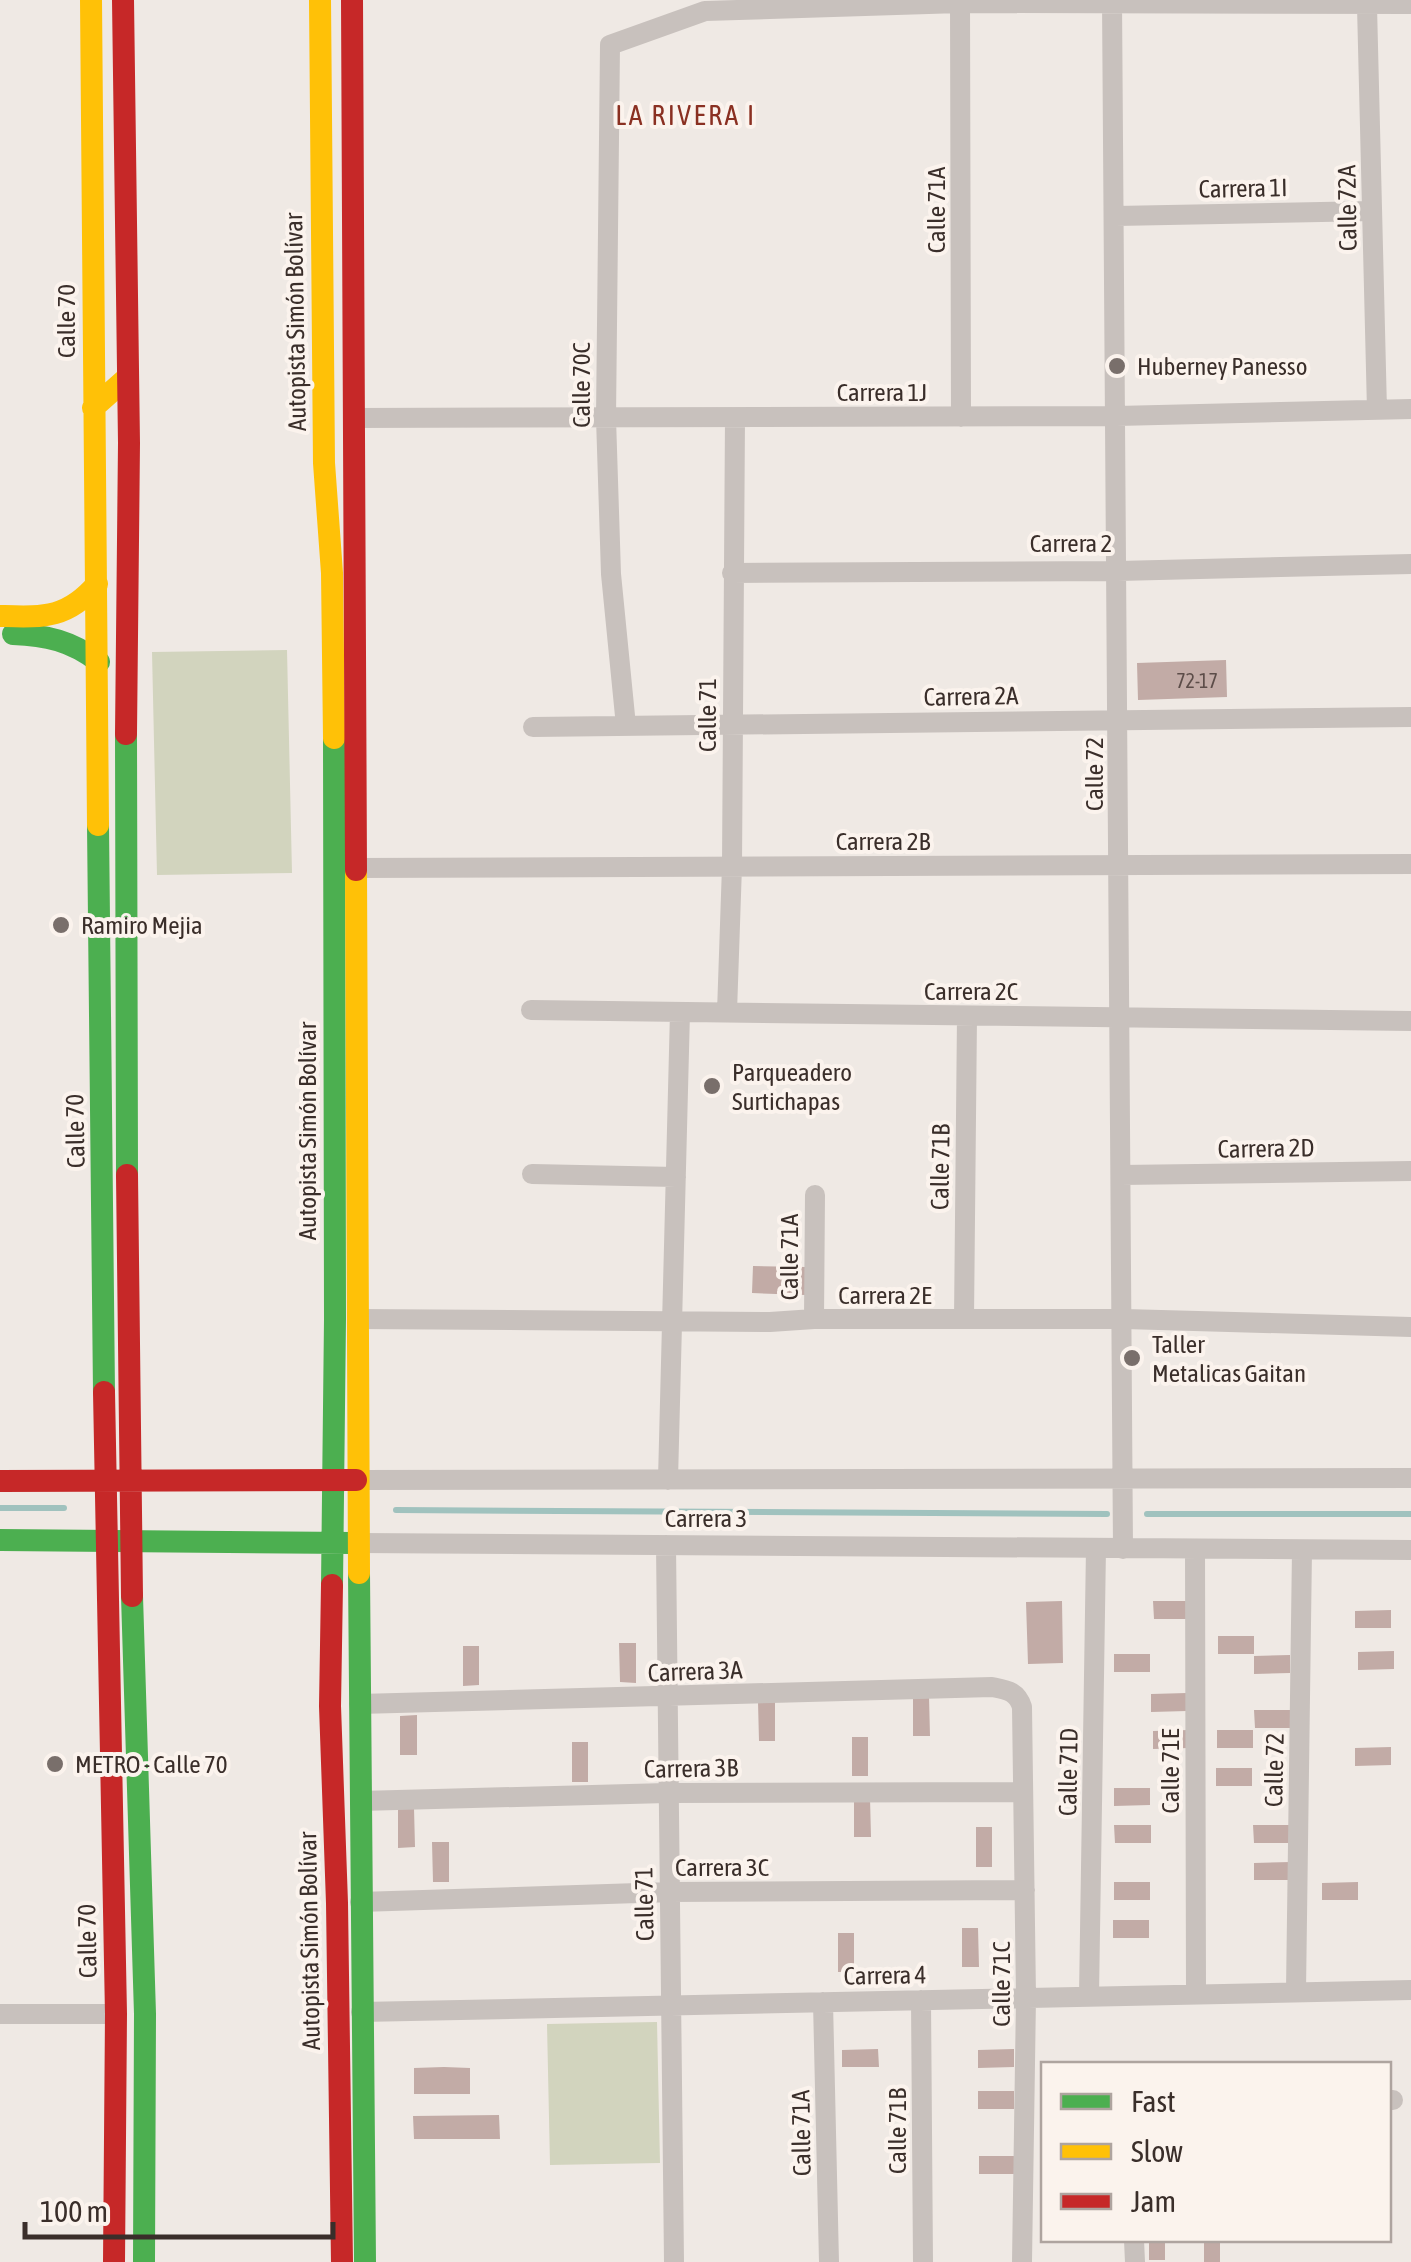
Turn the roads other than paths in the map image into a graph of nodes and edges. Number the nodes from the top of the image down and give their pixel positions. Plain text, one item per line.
1 (92, 0) edge
2 (123, 0) edge
3 (320, 0) edge
4 (352, 0) edge
5 (1112, 2) edge
6 (960, 3) junction
7 (1411, 4) edge
8 (1367, 6) junction
9 (1372, 211) junction
10 (1116, 216) junction
11 (128, 377) junction
12 (1411, 409) edge
13 (1377, 410) junction
14 (93, 414) junction
15 (1117, 416) junction
16 (961, 417) junction
17 (354, 418) junction
18 (606, 418) junction
19 (735, 418) junction
20 (129, 443) junction
21 (324, 462) junction
22 (1411, 564) edge
23 (1118, 570) junction
24 (732, 573) junction
25 (354, 576) junction
26 (97, 584) junction
27 (0, 616) edge
28 (0, 634) edge
29 (99, 662) junction
30 (1411, 716) edge
31 (1118, 718) junction
32 (732, 724) junction
33 (626, 726) junction
34 (532, 727) dead end
35 (126, 758) junction
36 (98, 818) junction
37 (1411, 864) edge
38 (1119, 865) junction
39 (732, 866) junction
40 (356, 868) junction
41 (125, 872) junction
42 (531, 1010) dead end
43 (680, 1012) junction
44 (726, 1012) junction
45 (1120, 1015) junction
46 (967, 1016) junction
47 (1411, 1021) edge
48 (1411, 1171) edge
49 (532, 1174) dead end
50 (1121, 1175) junction
51 (676, 1177) junction
52 (815, 1195) dead end
53 (358, 1319) junction
54 (672, 1319) junction
55 (814, 1319) junction
56 (964, 1319) junction
57 (1124, 1319) junction
58 (1411, 1326) edge
59 (1411, 1478) edge
60 (1123, 1479) junction
61 (333, 1480) junction
62 (359, 1480) junction
63 (668, 1480) junction
64 (0, 1481) edge
65 (119, 1481) junction
66 (0, 1540) edge
67 (106, 1541) junction
68 (130, 1541) junction
69 (332, 1542) junction
70 (359, 1543) junction
71 (666, 1545) junction
72 (1096, 1548) junction
73 (1124, 1548) junction
74 (1195, 1549) junction
75 (1302, 1550) junction
76 (1411, 1550) edge
77 (666, 1697) junction
78 (360, 1704) junction
79 (1022, 1707) joint
80 (668, 1792) junction
81 (1023, 1792) junction
82 (360, 1802) junction
83 (1026, 1890) junction
84 (669, 1892) junction
85 (360, 1902) junction
86 (1411, 1990) edge
87 (1296, 1991) junction
88 (1196, 1993) junction
89 (1090, 1996) junction
90 (1026, 1997) junction
91 (921, 2000) junction
92 (823, 2002) junction
93 (670, 2005) junction
94 (361, 2012) junction
95 (0, 2014) edge
96 (116, 2014) junction
97 (114, 2262) edge
98 (144, 2262) edge
99 (342, 2262) edge
100 (365, 2262) edge
101 (674, 2262) edge
102 (829, 2262) edge
103 (923, 2262) edge
104 (1022, 2262) edge

1 - 14 main road, Calle 70
2 - 11 main road
3 - 21 main road, Autopista Simón Bolívar
4 - 17 main road
5 - 6 street
5 - 8 street
5 - 10 street, Calle 72
6 - 16 street, Calle 71A
6 - 18 street, Calle 70C
7 - 8 street
8 - 9 street, Calle 72A
9 - 10 street, Carrera 1I
9 - 13 street, Calle 72A
10 - 15 street, Calle 72
11 - 14 main road
11 - 20 main road
12 - 13 street, Carrera 1J
13 - 15 street, Carrera 1J
14 - 20 main road
14 - 26 main road, Calle 70
15 - 16 street, Carrera 1J
15 - 23 street, Calle 72
16 - 19 street, Carrera 1J
17 - 18 street, Carrera 1J
17 - 25 main road
18 - 19 street, Carrera 1J
18 - 33 street, Calle 70C
19 - 24 street, Calle 71
20 - 35 main road
21 - 25 main road
21 - 61 main road, Autopista Simón Bolívar
22 - 23 street, Carrera 2
23 - 24 street, Carrera 2
23 - 31 street, Calle 72
24 - 32 street, Calle 71
25 - 40 main road
26 - 27 main road
26 - 29 main road, Calle 70
28 - 29 main road
29 - 36 main road, Calle 70
30 - 31 street, Carrera 2A
31 - 32 street, Carrera 2A
31 - 38 street, Calle 72
32 - 33 street, Carrera 2A
32 - 39 street, Calle 71
33 - 34 street, Carrera 2A
35 - 36 main road
35 - 41 main road
36 - 41 main road
36 - 65 main road, Calle 70
37 - 38 street, Carrera 2B
38 - 39 street, Carrera 2B
38 - 45 street, Calle 72
39 - 40 street, Carrera 2B
39 - 44 street, Calle 71
40 - 53 main road
41 - 65 main road
42 - 43 street, Carrera 2C
43 - 44 street, Carrera 2C
43 - 51 street
44 - 46 street, Carrera 2C
45 - 46 street, Carrera 2C
45 - 47 street, Carrera 2C
45 - 50 street, Calle 72
46 - 56 street, Calle 71B
48 - 50 street, Carrera 2D
49 - 51 street
50 - 57 street, Calle 72
51 - 54 street
52 - 55 street, Calle 71A
53 - 54 street, Carrera 2E
53 - 62 main road
54 - 55 street, Carrera 2E
54 - 63 street
55 - 56 street, Carrera 2E
56 - 57 street, Carrera 2E
57 - 58 street, Carrera 2E
57 - 60 street, Calle 72
59 - 60 street, Carrera 3
60 - 63 street, Carrera 3
60 - 73 street, Calle 72
61 - 62 main road, Carrera 3
61 - 65 main road, Carrera 3
61 - 69 main road, Autopista Simón Bolívar
62 - 63 street, Carrera 3
62 - 70 main road
64 - 65 main road, Carrera 3
65 - 67 main road, Calle 70
65 - 68 main road
66 - 67 main road, Carrera 3
67 - 68 main road, Carrera 3
67 - 96 main road, Calle 70
68 - 69 main road, Carrera 3
68 - 98 main road
69 - 70 main road, Carrera 3
69 - 99 main road, Autopista Simón Bolívar
70 - 71 street, Carrera 3
70 - 78 main road
71 - 72 street, Carrera 3
71 - 77 street, Calle 71
72 - 73 street, Carrera 3
72 - 89 street, Calle 71D
73 - 74 street, Carrera 3
74 - 75 street, Carrera 3
74 - 88 street, Calle 71E
75 - 76 street, Carrera 3
75 - 87 street, Calle 72
77 - 78 street, Carrera 3A
77 - 79 street, Carrera 3A
77 - 80 street, Calle 71
78 - 82 main road
79 - 81 street, Calle 71C
80 - 81 street, Carrera 3B
80 - 82 street, Carrera 3B
80 - 84 street, Calle 71
81 - 83 street, Calle 71C
82 - 85 main road
83 - 84 street, Carrera 3C
83 - 90 street, Calle 71C
84 - 85 street, Carrera 3C
84 - 93 street, Calle 71
85 - 94 main road
86 - 87 street, Carrera 4
87 - 88 street, Carrera 4
88 - 89 street, Carrera 4
89 - 90 street, Carrera 4
90 - 91 street, Carrera 4
90 - 104 street, Calle 71C
91 - 92 street, Carrera 4
91 - 103 street, Calle 71B
92 - 93 street, Carrera 4
92 - 102 street, Calle 71A
93 - 94 street, Carrera 4
93 - 101 street, Calle 71
94 - 100 main road
95 - 96 street
96 - 97 main road, Calle 70

